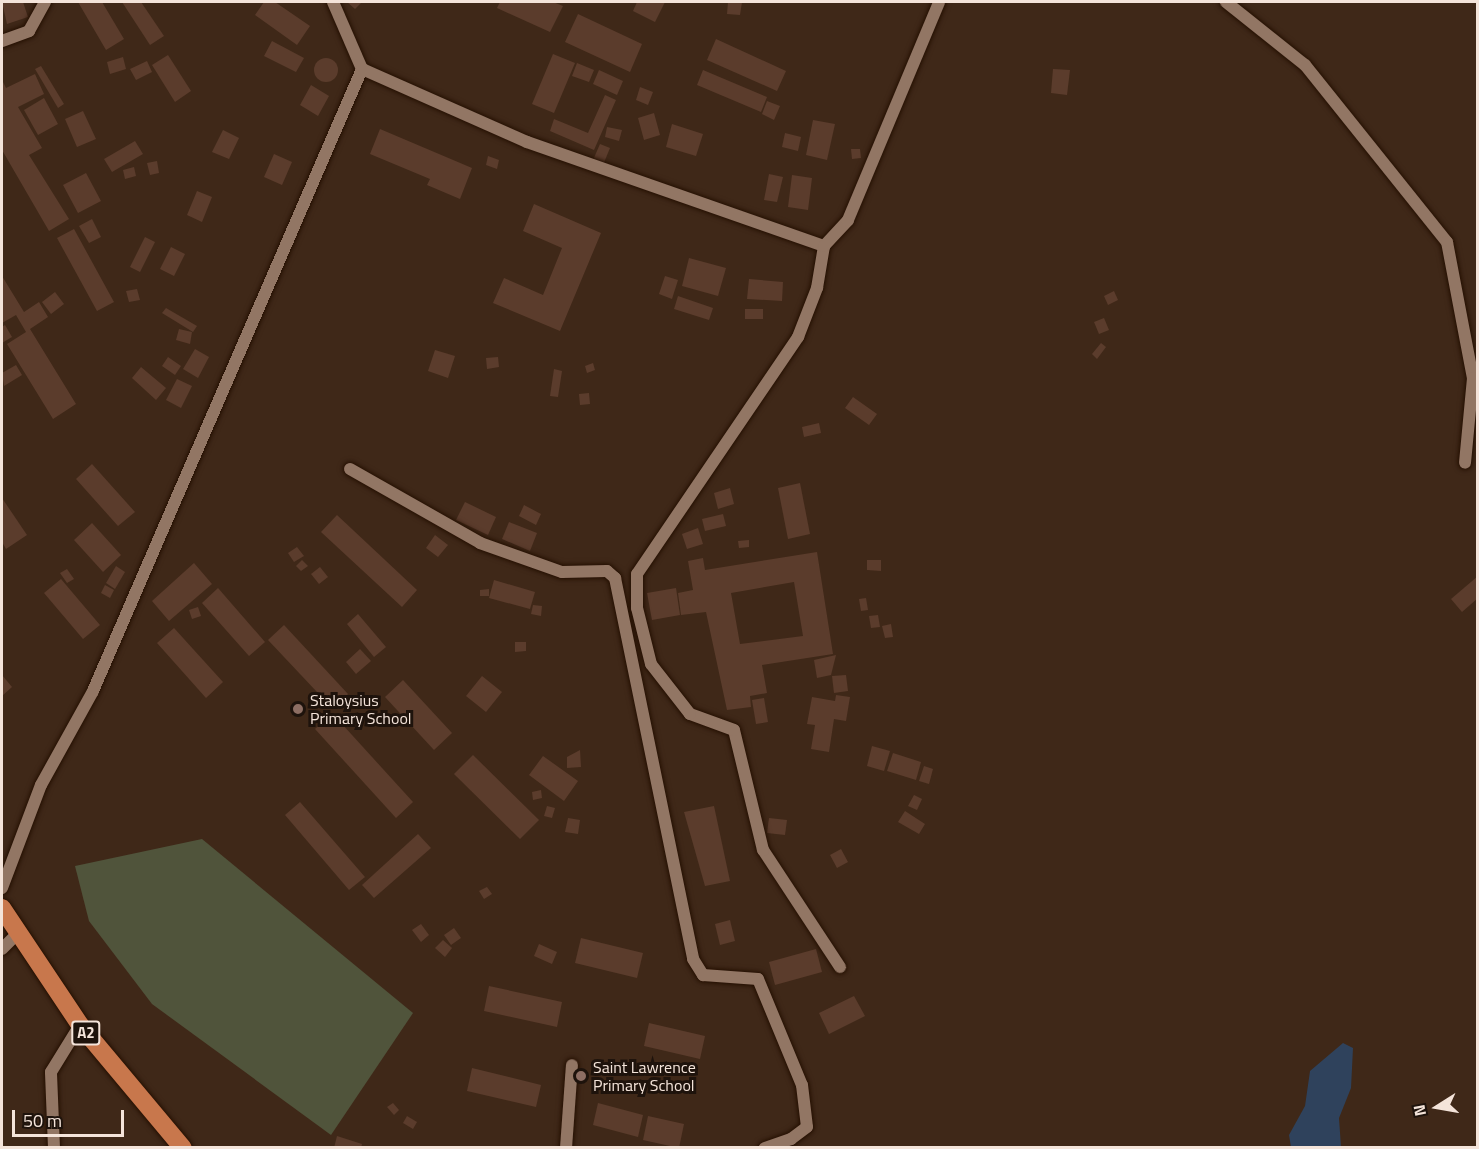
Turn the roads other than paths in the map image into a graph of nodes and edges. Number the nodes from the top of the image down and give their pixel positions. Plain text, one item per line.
1 (45, 2) edge
2 (333, 2) edge
3 (939, 2) edge
4 (1226, 2) edge
5 (2, 41) edge
6 (362, 69) junction
7 (824, 246) junction
8 (1465, 463) dead end
9 (350, 469) dead end
10 (2, 888) edge
11 (2, 908) edge
12 (18, 933) junction
13 (2, 949) edge
14 (840, 967) dead end
15 (80, 1025) junction
16 (572, 1065) dead end
17 (54, 1148) edge
18 (183, 1148) edge
19 (566, 1148) edge
20 (765, 1148) edge

1 - 5 street
2 - 6 street
3 - 7 street
4 - 8 street
6 - 7 street
6 - 10 street
7 - 14 street
9 - 20 street
11 - 12 main road, A2
12 - 13 street
12 - 15 main road, A2
15 - 17 street
15 - 18 main road, A2
16 - 19 street

